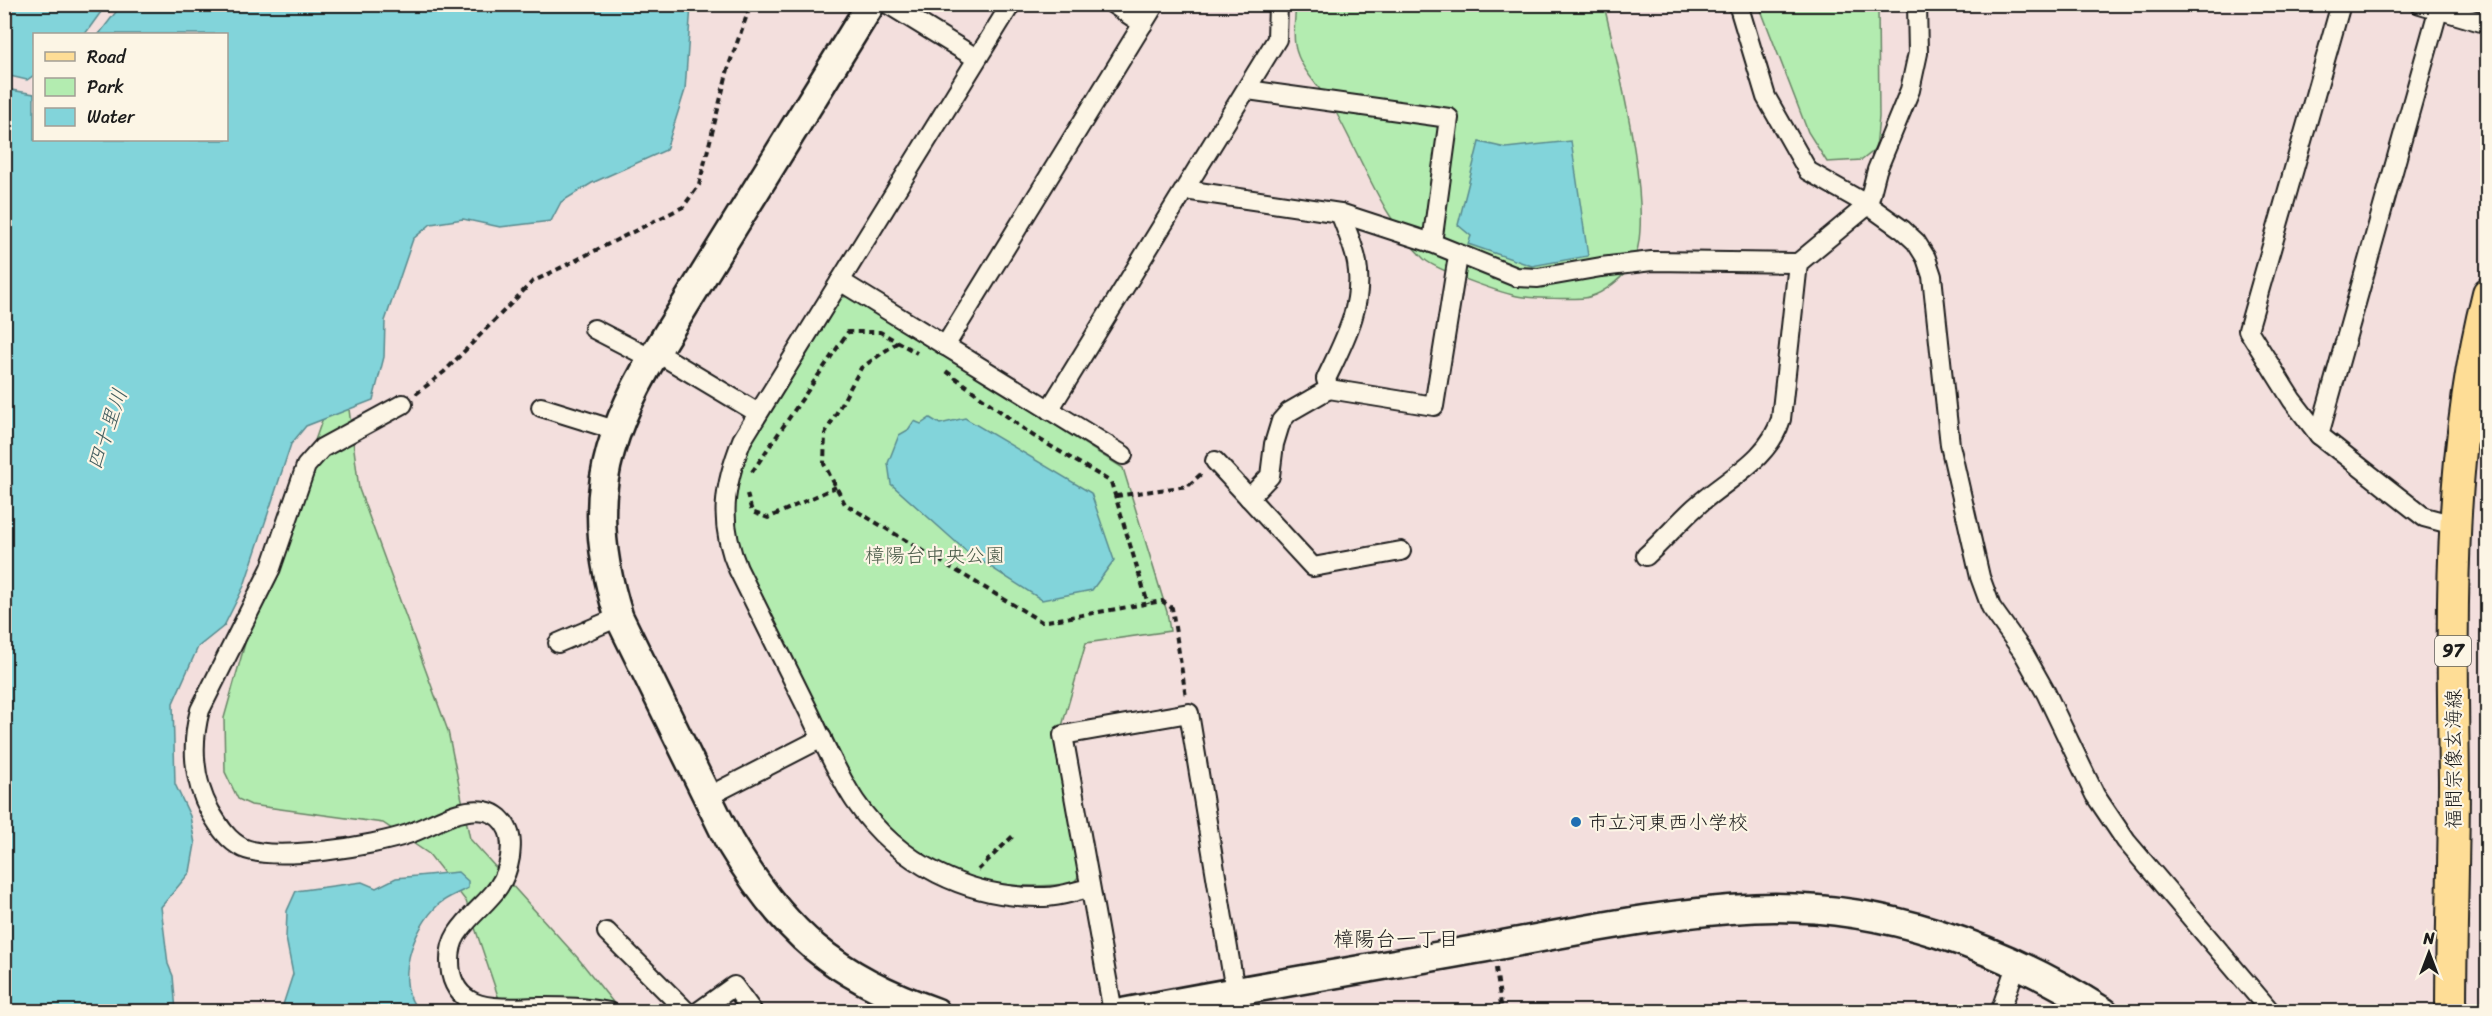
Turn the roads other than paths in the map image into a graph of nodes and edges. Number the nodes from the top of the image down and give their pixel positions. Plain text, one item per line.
1 (871, 4) edge
2 (888, 4) edge
3 (1011, 4) edge
4 (1113, 4) edge
5 (1155, 4) edge
6 (1278, 4) edge
7 (1738, 4) edge
8 (1917, 4) edge
9 (2341, 4) edge
10 (2420, 4) edge
11 (2439, 7) edge
12 (1143, 24) junction
13 (2487, 24) edge
14 (976, 58) junction
15 (1248, 90) junction
16 (1185, 190) junction
17 (1869, 205) junction
18 (1340, 213) junction
19 (1432, 243) junction
20 (1458, 256) junction
21 (1798, 262) junction
22 (840, 281) junction
23 (2487, 293) edge
24 (594, 329) dead end
25 (945, 346) junction
26 (654, 356) junction
27 (1329, 389) junction
28 (403, 404) road end
29 (541, 407) dead end
30 (1049, 410) junction
31 (758, 413) junction
32 (615, 430) junction
33 (2319, 435) junction
34 (1123, 455) dead end
35 (1215, 461) road end
36 (1249, 498) junction
37 (2454, 525) junction
38 (1401, 551) dead end
39 (1646, 556) dead end
40 (619, 617) junction
41 (558, 643) dead end
42 (822, 738) junction
43 (707, 797) junction
44 (1090, 888) junction
45 (607, 932) dead end
46 (2017, 963) junction
47 (1235, 991) junction
48 (609, 1011) edge
49 (687, 1011) edge
50 (698, 1011) edge
51 (753, 1011) edge
52 (936, 1011) edge
53 (1113, 1011) edge
54 (1125, 1011) edge
55 (2000, 1011) edge
56 (2104, 1011) edge
57 (2271, 1011) edge
58 (2451, 1011) edge

1 - 26 street
2 - 14 street
3 - 14 street
4 - 12 street
5 - 12 street
6 - 15 street
7 - 17 street
8 - 17 street
9 - 33 street
10 - 11 street
11 - 13 street
11 - 33 street
12 - 25 street
14 - 22 street
15 - 16 street
15 - 19 street
16 - 18 street
16 - 30 street
17 - 21 street
17 - 57 street
18 - 19 street
18 - 27 street
19 - 20 street
20 - 21 street
20 - 27 street
21 - 39 street
22 - 25 street
22 - 31 street
23 - 37 main road, 福間宗像玄海線 / 97
24 - 26 street
25 - 30 street
26 - 31 street
26 - 32 street
27 - 36 street
28 - 48 street
29 - 32 street
30 - 34 street
31 - 42 street
32 - 40 street
33 - 37 street
35 - 36 street
36 - 38 street
37 - 58 main road, 福間宗像玄海線 / 97
40 - 41 street
40 - 43 street
42 - 43 street
42 - 44 street
43 - 52 street
44 - 47 street
44 - 53 street
45 - 49 street
46 - 47 street
46 - 55 street
46 - 56 street
47 - 54 street
50 - 51 street

